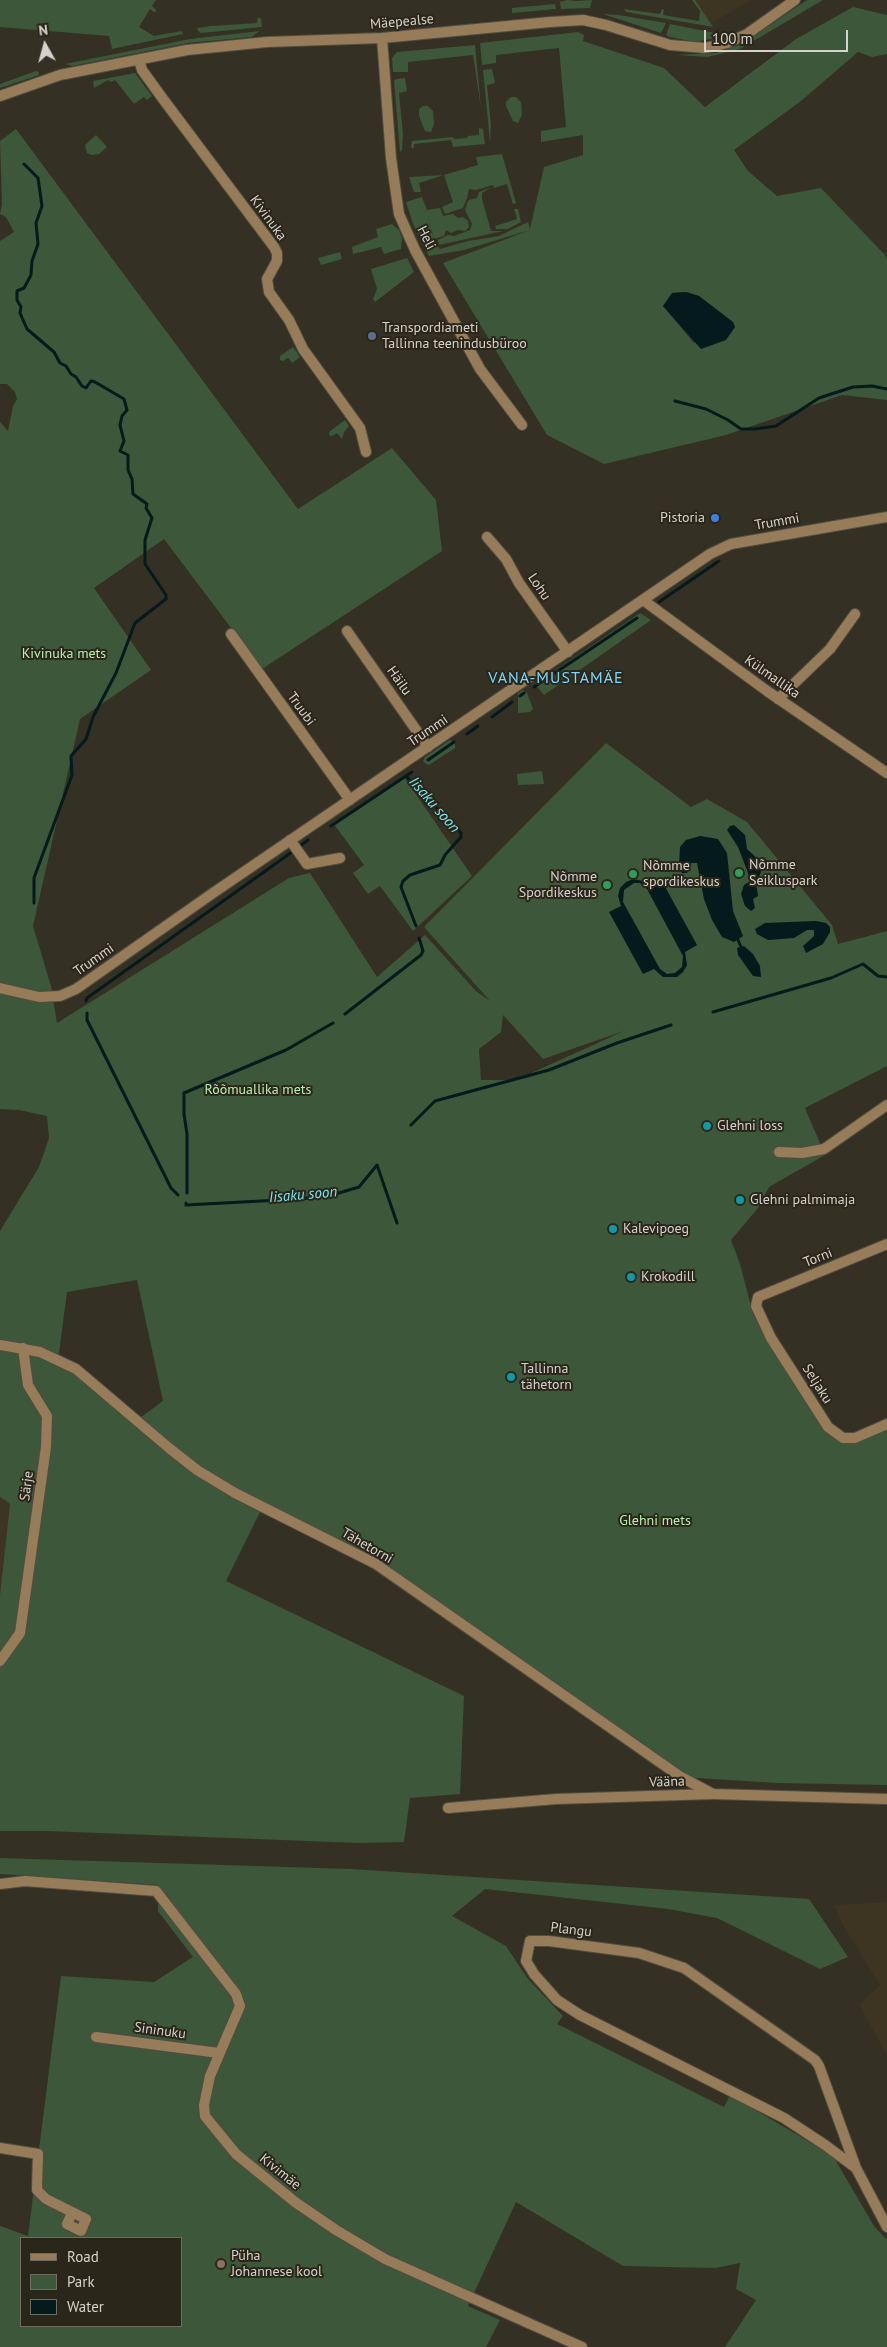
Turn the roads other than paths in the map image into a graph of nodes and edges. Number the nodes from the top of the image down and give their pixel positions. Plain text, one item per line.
1 (795, 0) edge
2 (382, 38) junction
3 (139, 60) junction
4 (0, 96) edge
5 (522, 425) dead end
6 (366, 452) dead end
7 (887, 517) edge
8 (487, 537) dead end
9 (643, 600) junction
10 (855, 614) dead end
11 (347, 631) dead end
12 (231, 634) dead end
13 (568, 652) junction
14 (778, 699) junction
15 (428, 747) junction
16 (887, 773) edge
17 (350, 800) junction
18 (290, 840) junction
19 (340, 858) dead end
20 (0, 988) edge
21 (887, 1105) edge
22 (779, 1152) dead end
23 (887, 1244) edge
24 (758, 1297) joint
25 (0, 1345) edge
26 (23, 1348) junction
27 (887, 1424) edge
28 (0, 1661) edge
29 (713, 1794) junction
30 (887, 1799) edge
31 (448, 1808) dead end
32 (0, 1884) edge
33 (96, 2037) dead end
34 (219, 2053) junction
35 (0, 2148) edge
36 (856, 2168) junction
37 (72, 2212) dead end
38 (887, 2227) edge
39 (582, 2347) edge

1 - 2 street, Mäepealse
2 - 3 street, Mäepealse
2 - 5 street, Heli
3 - 4 street, Mäepealse
3 - 6 street, Kivinuka
7 - 9 street, Trummi
8 - 13 street, Lohu
9 - 13 street, Trummi
9 - 14 street, Külmallika
10 - 14 street
11 - 15 street, Häilu
12 - 17 street, Truubi
13 - 15 street, Trummi
14 - 16 street, Külmallika
15 - 17 street, Trummi
17 - 18 street, Trummi
18 - 19 street
18 - 20 street, Trummi
21 - 22 street
23 - 24 street, Torni
24 - 27 street, Seljaku
25 - 26 street, Tähetorni
26 - 28 street, Särje
26 - 29 street, Tähetorni
29 - 30 street, Vääna
29 - 31 street, Vääna
32 - 34 street, Kivimäe
33 - 34 street, Sininuku
34 - 39 street, Kivimäe
35 - 37 street
36 - 36 street, Plangu
36 - 38 street, Plangu

